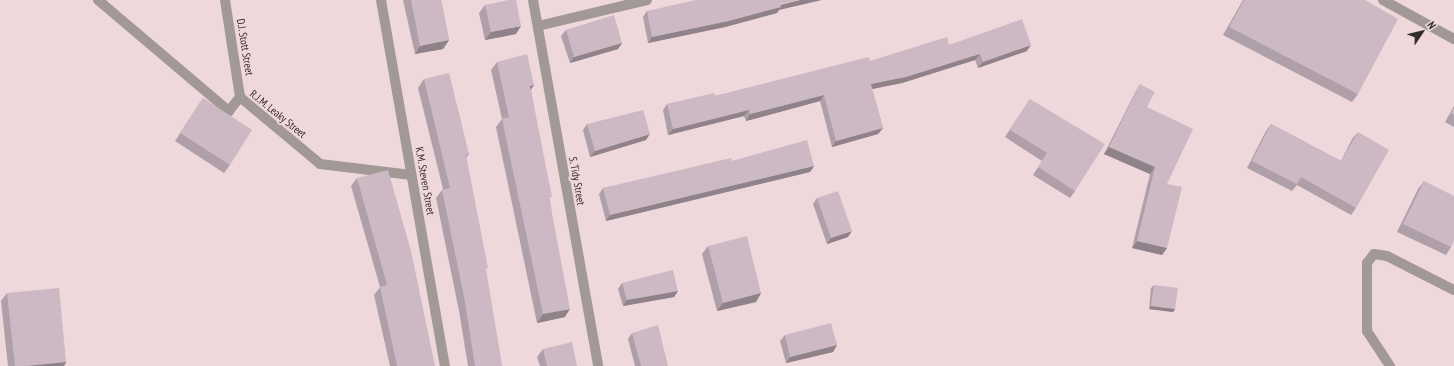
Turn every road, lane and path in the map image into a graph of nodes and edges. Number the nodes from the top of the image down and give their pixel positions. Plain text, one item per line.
1 (98, 0) edge
2 (225, 0) edge
3 (381, 0) edge
4 (533, 0) edge
5 (647, 0) edge
6 (1383, 0) edge
7 (538, 26) junction
8 (1454, 39) edge
9 (240, 97) junction
10 (411, 174) junction
11 (1454, 290) edge
12 (445, 366) edge
13 (598, 366) edge
14 (1390, 366) edge

1 - 9 street, R.J.M. Leaky Street
2 - 9 street, D.J. Stott Street
3 - 10 street, K.M. Steven Street
4 - 7 street, S. Tidy Street
5 - 7 street
6 - 8 street
7 - 13 street, S. Tidy Street
9 - 10 street, R.J.M. Leaky Street
10 - 12 street, K.M. Steven Street
11 - 14 street

